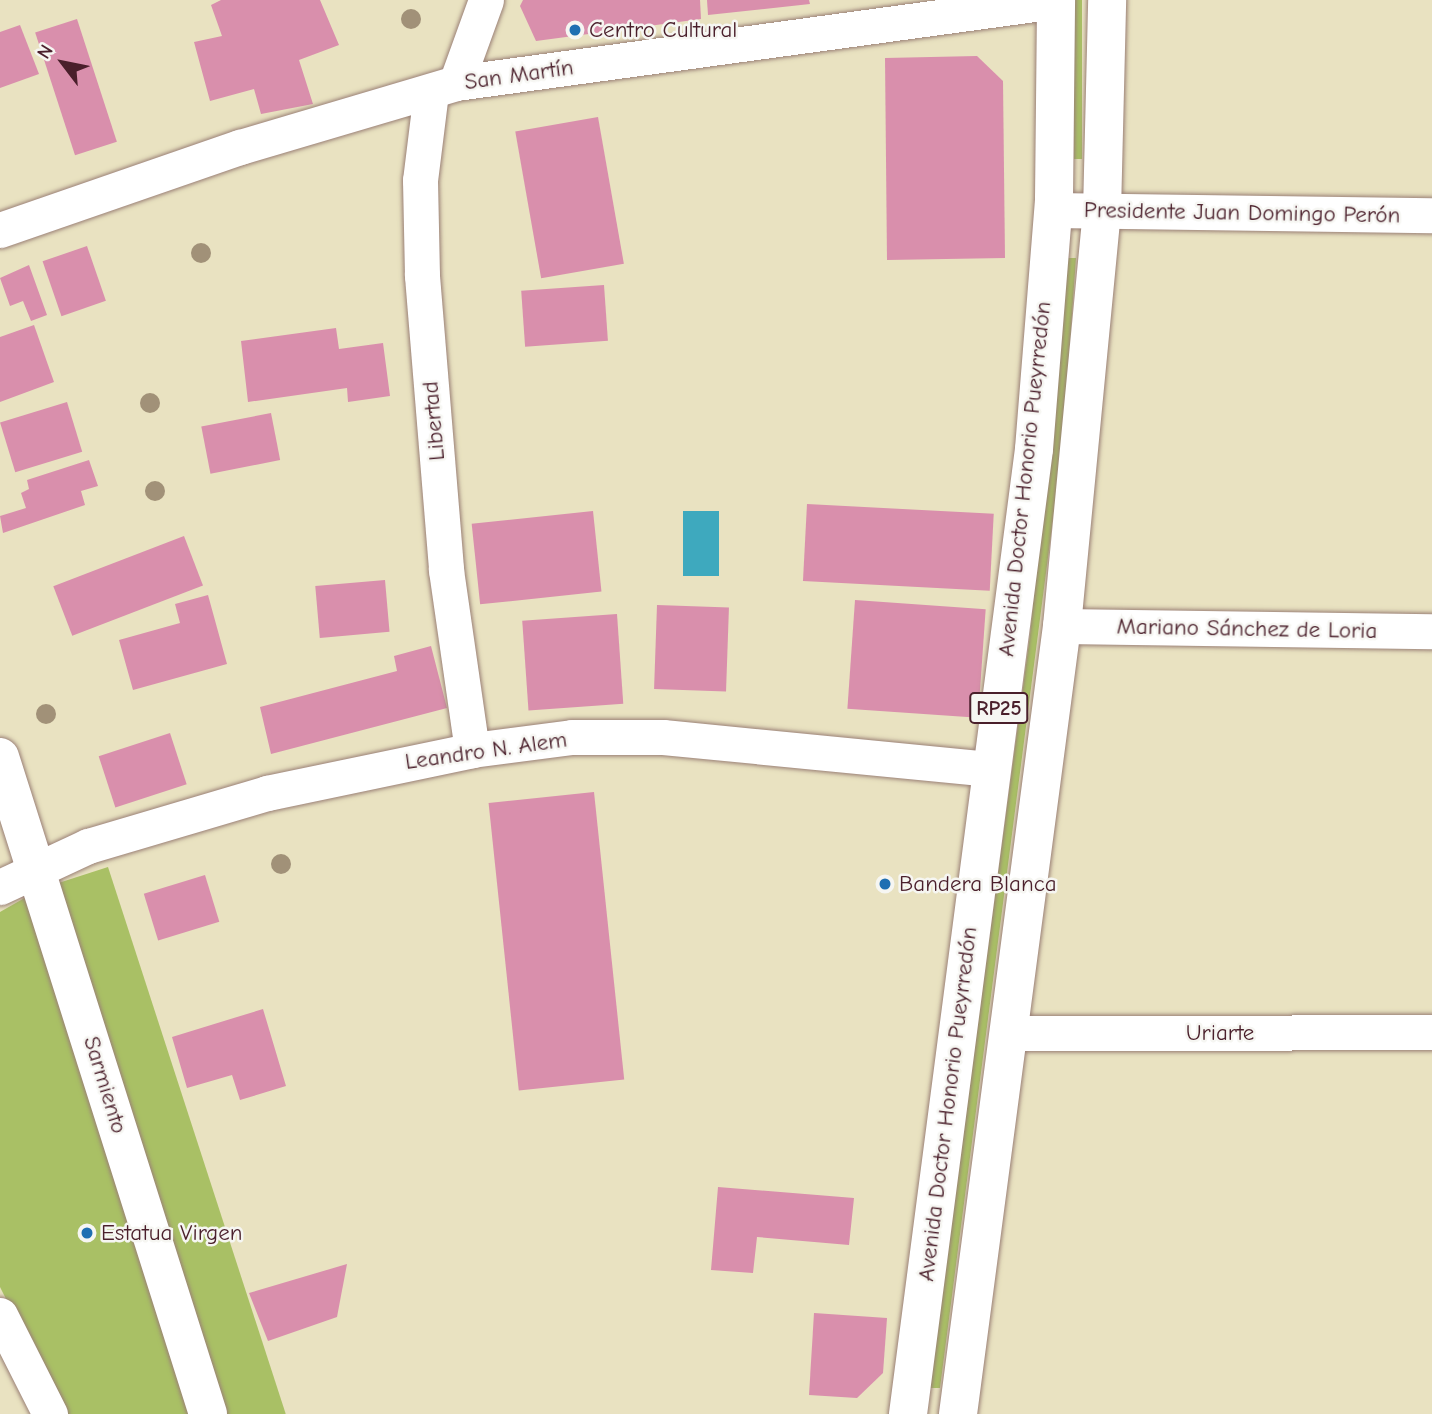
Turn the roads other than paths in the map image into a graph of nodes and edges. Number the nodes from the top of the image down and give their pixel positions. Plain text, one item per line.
1 (486, 0) edge
2 (1056, 0) edge
3 (1107, 0) edge
4 (444, 87) junction
5 (1052, 210) junction
6 (1102, 212) junction
7 (1432, 215) edge
8 (0, 230) edge
9 (1062, 626) junction
10 (1432, 631) edge
11 (472, 750) junction
12 (0, 757) edge
13 (991, 769) junction
14 (36, 866) junction
15 (0, 887) edge
16 (1432, 1032) edge
17 (1009, 1033) junction
18 (0, 1315) edge
19 (50, 1414) edge
20 (208, 1414) edge
21 (908, 1414) edge
22 (958, 1414) edge

1 - 4 street, Libertad
2 - 4 street, San Martín
2 - 5 main road, Avenida Doctor Honorio Pueyrredón / RP25
3 - 6 main road, RP25
4 - 8 street, San Martín
4 - 11 street, Libertad
5 - 6 street, Presidente Juan Domingo Perón
5 - 13 main road, Avenida Doctor Honorio Pueyrredón / RP25
6 - 7 street, Presidente Juan Domingo Perón
6 - 9 main road, RP25
9 - 10 street, Mariano Sánchez de Loria
9 - 17 main road, RP25
11 - 13 street, Leandro N. Alem
11 - 14 street, Leandro N. Alem
12 - 14 main road, Sarmiento
13 - 21 main road, Avenida Doctor Honorio Pueyrredón / RP25
14 - 15 street, Leandro N. Alem
14 - 20 main road, Sarmiento
16 - 17 street, Uriarte
17 - 22 main road, RP25
18 - 19 street

